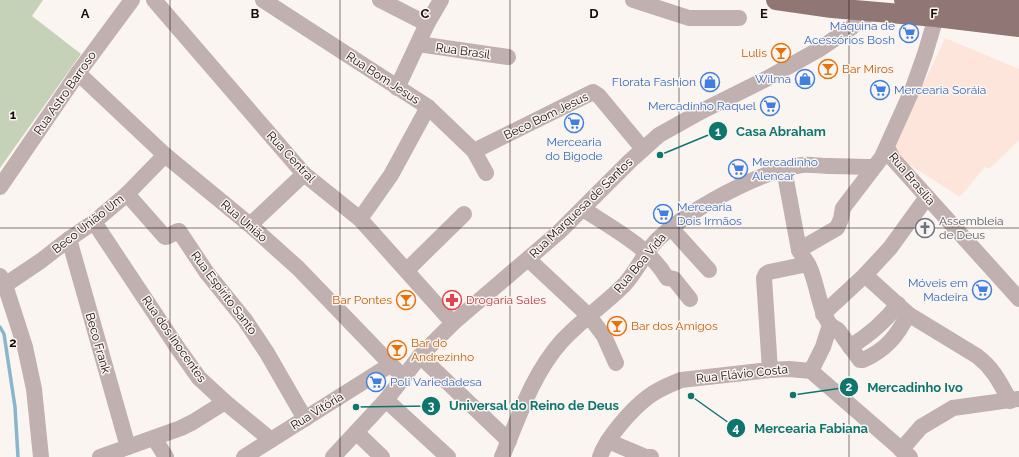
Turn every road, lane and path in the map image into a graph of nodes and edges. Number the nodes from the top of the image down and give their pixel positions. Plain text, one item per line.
1 (132, 0) edge
2 (154, 0) edge
3 (263, 0) edge
4 (380, 0) edge
5 (441, 0) edge
6 (633, 0) edge
7 (776, 0) edge
8 (904, 0) edge
9 (1019, 8) edge
10 (871, 12) junction
11 (936, 17) junction
12 (739, 18) dead end
13 (427, 24) junction
14 (1019, 27) edge
15 (418, 44) junction
16 (508, 57) dead end
17 (78, 74) junction
18 (397, 88) junction
19 (428, 107) junction
20 (887, 147) junction
21 (642, 149) junction
22 (474, 151) junction
23 (165, 155) junction
24 (874, 167) junction
25 (784, 169) junction
26 (486, 173) dead end
27 (304, 174) junction
28 (0, 187) edge
29 (127, 194) junction
30 (927, 197) junction
31 (583, 209) junction
32 (464, 214) dead end
33 (360, 219) junction
34 (94, 222) junction
35 (250, 225) junction
36 (671, 228) junction
37 (69, 239) junction
38 (799, 250) junction
39 (646, 252) junction
40 (528, 260) junction
41 (808, 264) junction
42 (407, 270) junction
43 (709, 270) dead end
44 (865, 275) junction
45 (2, 281) edge
46 (690, 299) dead end
47 (1019, 299) edge
48 (903, 309) junction
49 (589, 316) junction
50 (826, 319) junction
51 (453, 323) junction
52 (420, 356) junction
53 (616, 363) dead end
54 (390, 365) junction
55 (770, 370) junction
56 (811, 371) junction
57 (403, 377) junction
58 (386, 400) junction
59 (1014, 400) edge
60 (225, 402) junction
61 (305, 419) junction
62 (357, 433) junction
63 (154, 438) junction
64 (509, 441) junction
65 (608, 441) junction
66 (128, 447) junction
67 (266, 448) edge
68 (905, 454) edge
69 (338, 455) edge
70 (41, 457) edge
71 (100, 457) edge
72 (166, 457) edge
73 (244, 457) edge
74 (382, 457) edge
75 (448, 457) edge
76 (502, 457) edge
77 (600, 457) edge
78 (651, 457) edge

1 - 17 street, Rua Astro Barroso
2 - 27 street, Rua Central
3 - 18 street, Rua Bom Jesus
4 - 13 street
5 - 13 street
6 - 12 street
7 - 10 main road
8 - 9 main road
10 - 11 main road
10 - 21 street, Rua Marquesa de Santos
11 - 14 main road
11 - 20 street
13 - 15 street
15 - 16 street, Rua Brasil
15 - 18 street
17 - 23 street, Rua União
17 - 28 street, Rua Astro Barroso
18 - 19 street, Rua Bom Jesus
19 - 22 street, Rua Bom Jesus
19 - 33 street
20 - 24 street
20 - 30 street, Rua Brasília
21 - 22 street, Beco Bom Jesus
21 - 31 street, Rua Marquesa de Santos
22 - 26 street, Rua Bom Jesus
23 - 29 street, Beco União Um
23 - 35 street, Rua União
24 - 25 street, Rua Boa Vida
24 - 38 street
25 - 36 street, Rua Boa Vida
25 - 38 street
27 - 33 street, Rua Central
27 - 35 street
29 - 34 street, Beco União Um
29 - 61 street, Rua Espírito Santo
30 - 44 street
30 - 47 street, Rua Brasília
31 - 39 street
31 - 40 street, Rua Marquesa de Santos
32 - 42 street
33 - 42 street, Rua Central
34 - 37 street, Beco União Um
34 - 60 street, Rua dos Inocentes
35 - 54 street, Rua União
36 - 39 street, Rua Boa Vida
36 - 43 street
37 - 45 street, Beco União Um
37 - 66 street, Beco Frank
38 - 41 street
39 - 46 street
39 - 49 street, Rua Boa Vida
40 - 49 street
40 - 51 street, Rua Marquesa de Santos
41 - 50 street
41 - 55 street
42 - 51 street, Rua Central
44 - 48 street
44 - 50 street
45 - 70 street
48 - 50 street
48 - 59 street
49 - 53 street
49 - 64 street, Rua Boa Vida
50 - 56 street
51 - 52 street, Rua Marquesa de Santos
52 - 57 street, Rua Marquesa de Santos
52 - 64 street
54 - 57 street, Rua União
54 - 61 street, Rua Vitória
55 - 56 street, Rua Flávio Costa
55 - 65 street, Rua Flávio Costa
56 - 68 street
57 - 58 street, Rua Marquesa de Santos
58 - 62 street, Rua Marquesa de Santos
58 - 75 street
59 - 68 street
60 - 63 street
60 - 67 street, Rua dos Inocentes
61 - 67 street, Rua Vitória
62 - 69 street, Rua Marquesa de Santos
62 - 74 street
63 - 66 street
63 - 72 street
64 - 76 street, Rua Boa Vida
65 - 77 street, Rua Flávio Costa
65 - 78 street
66 - 71 street
67 - 73 street, Rua Vitória

